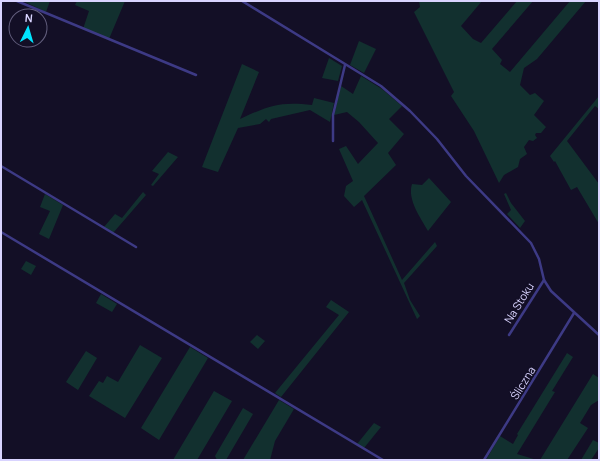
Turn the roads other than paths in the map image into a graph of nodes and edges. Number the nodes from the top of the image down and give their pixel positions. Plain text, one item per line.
1 (17, 1) edge
2 (242, 1) edge
3 (345, 65) junction
4 (196, 75) dead end
5 (333, 141) dead end
6 (1, 166) edge
7 (1, 232) edge
8 (136, 248) dead end
9 (544, 280) junction
10 (574, 313) junction
11 (509, 335) dead end
12 (599, 335) edge
13 (383, 460) edge
14 (484, 460) edge

1 - 4 street
2 - 3 street
3 - 5 street
3 - 9 street
6 - 8 street
7 - 13 street
9 - 10 street
9 - 11 street, Na Stoku
10 - 12 street
10 - 14 street, Śliczna

